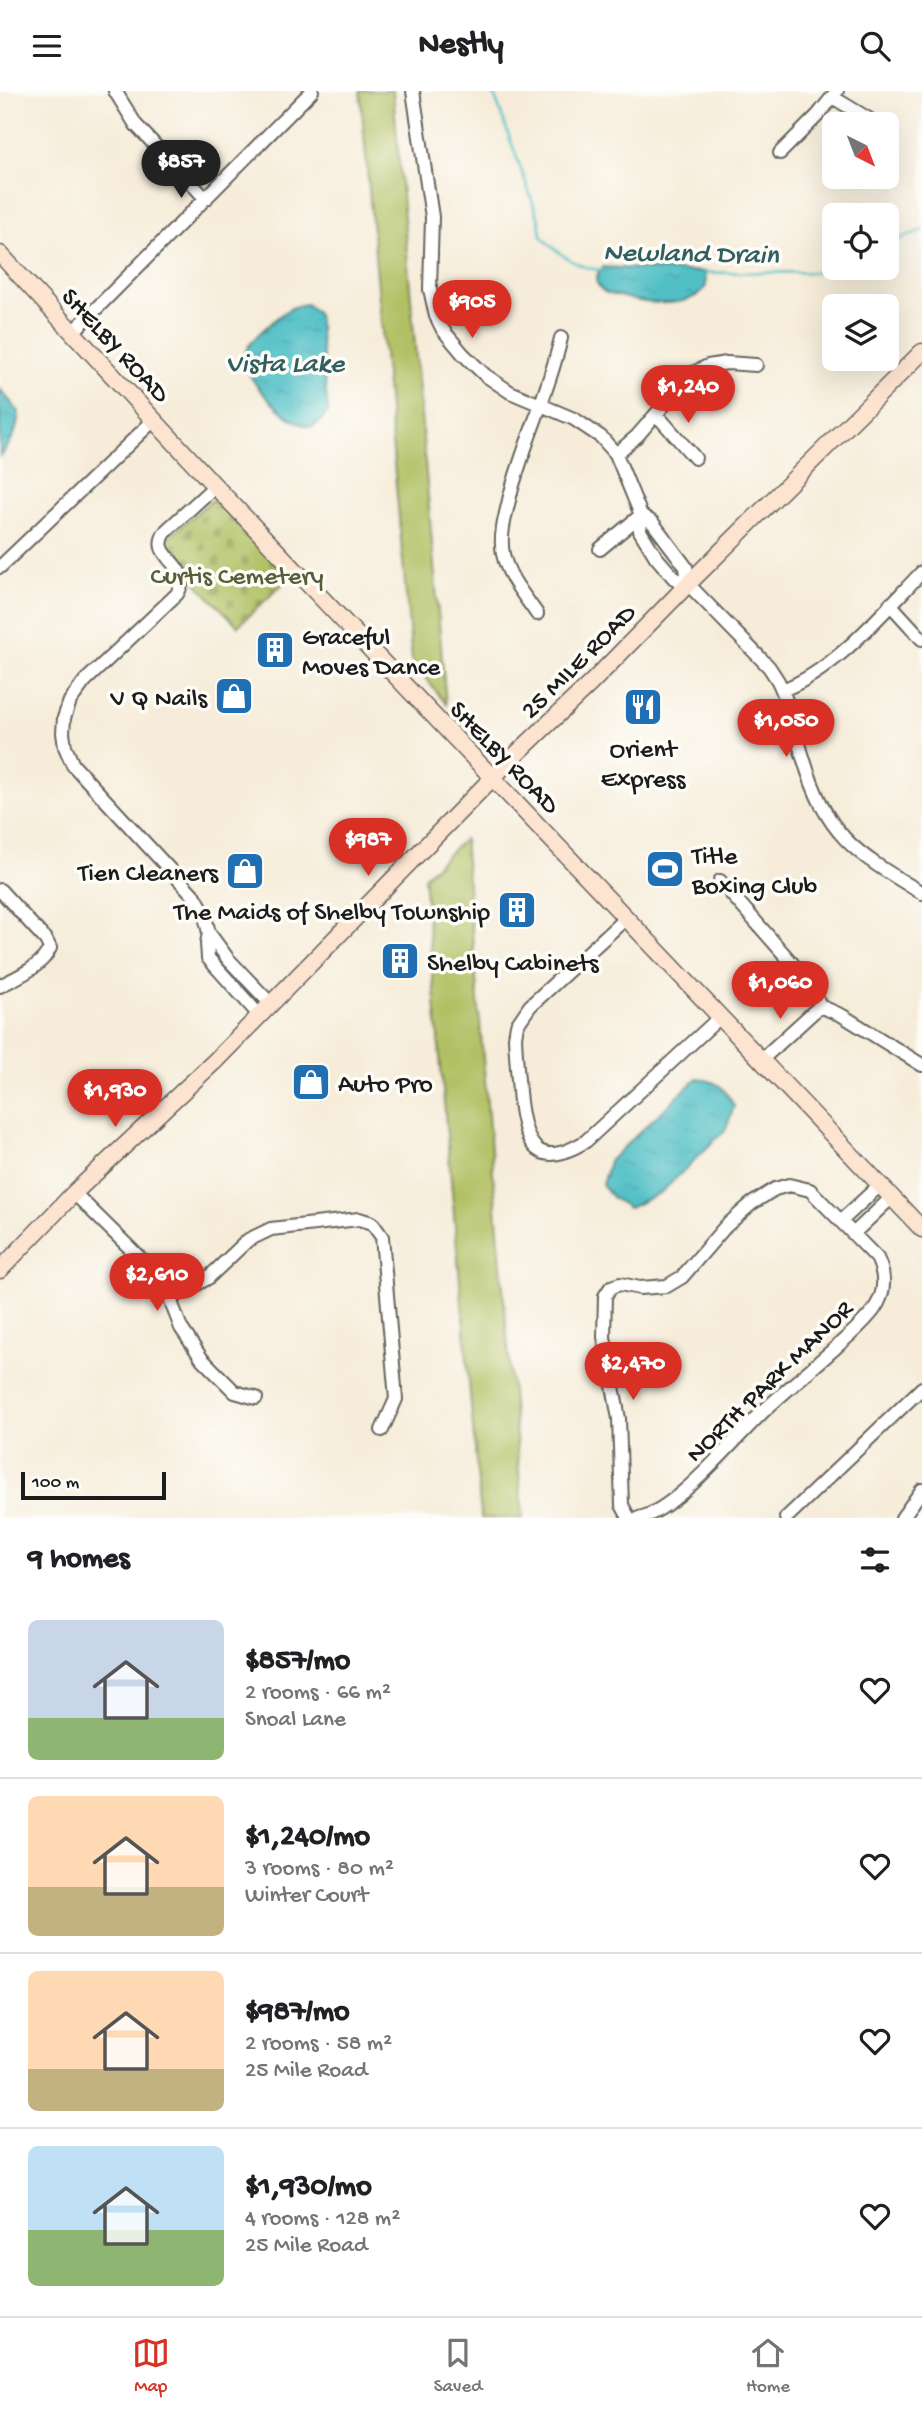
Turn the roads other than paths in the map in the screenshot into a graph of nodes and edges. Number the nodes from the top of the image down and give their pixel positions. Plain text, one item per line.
1 (115, 91) edge
2 (312, 91) edge
3 (413, 91) edge
4 (835, 94) edge
5 (860, 112) edge
6 (780, 153) dead end
7 (206, 198) junction
8 (0, 254) edge
9 (73, 331) junction
10 (561, 338) dead end
11 (922, 352) edge
12 (756, 365) dead end
13 (540, 405) junction
14 (656, 414) junction
15 (154, 420) junction
16 (616, 454) junction
17 (695, 458) dead end
18 (215, 486) junction
19 (641, 515) junction
20 (600, 549) dead end
21 (0, 567) edge
22 (922, 572) edge
23 (688, 583) junction
24 (890, 604) junction
25 (537, 614) dead end
26 (922, 639) edge
27 (782, 689) junction
28 (492, 778) junction
29 (720, 881) dead end
30 (0, 890) edge
31 (922, 893) edge
32 (627, 917) junction
33 (0, 986) edge
34 (820, 1006) junction
35 (264, 1009) junction
36 (720, 1017) junction
37 (761, 1060) junction
38 (922, 1065) edge
39 (880, 1185) junction
40 (74, 1193) junction
41 (892, 1197) junction
42 (842, 1220) junction
43 (922, 1229) edge
44 (854, 1233) junction
45 (3, 1261) edge
46 (170, 1299) junction
47 (922, 1388) edge
48 (256, 1398) dead end
49 (382, 1430) dead end
50 (922, 1490) edge
51 (629, 1518) edge
52 (639, 1518) edge
53 (786, 1518) edge
54 (902, 1518) edge

1 - 7 street
2 - 7 street
3 - 13 street
4 - 5 street
4 - 6 street
7 - 9 street
8 - 9 street, SHELBY ROAD
9 - 15 street, SHELBY ROAD
10 - 13 street
11 - 23 street, 25 MILE ROAD
12 - 14 street
13 - 16 street
13 - 25 street
14 - 16 street
14 - 17 street
15 - 18 street, SHELBY ROAD
15 - 21 street
16 - 19 street
18 - 28 street, SHELBY ROAD
18 - 35 street
19 - 20 street
19 - 23 street
22 - 24 street
23 - 27 street
23 - 28 street, 25 MILE ROAD
24 - 26 street
24 - 27 street
27 - 31 street
28 - 32 street, SHELBY ROAD
28 - 35 street, 25 MILE ROAD
29 - 34 street
30 - 33 street
32 - 36 street, SHELBY ROAD
32 - 36 street
34 - 37 street
34 - 38 street
35 - 40 street, 25 MILE ROAD
36 - 37 street, SHELBY ROAD
37 - 39 street, SHELBY ROAD
39 - 41 street, SHELBY ROAD
39 - 42 street
40 - 45 street, 25 MILE ROAD
40 - 46 street
41 - 43 street, SHELBY ROAD
41 - 44 street
42 - 44 street, NORTH PARK MANOR
42 - 51 street, NORTH PARK MANOR
44 - 52 street, NORTH PARK MANOR
46 - 48 street
46 - 49 street
47 - 53 street
50 - 54 street

